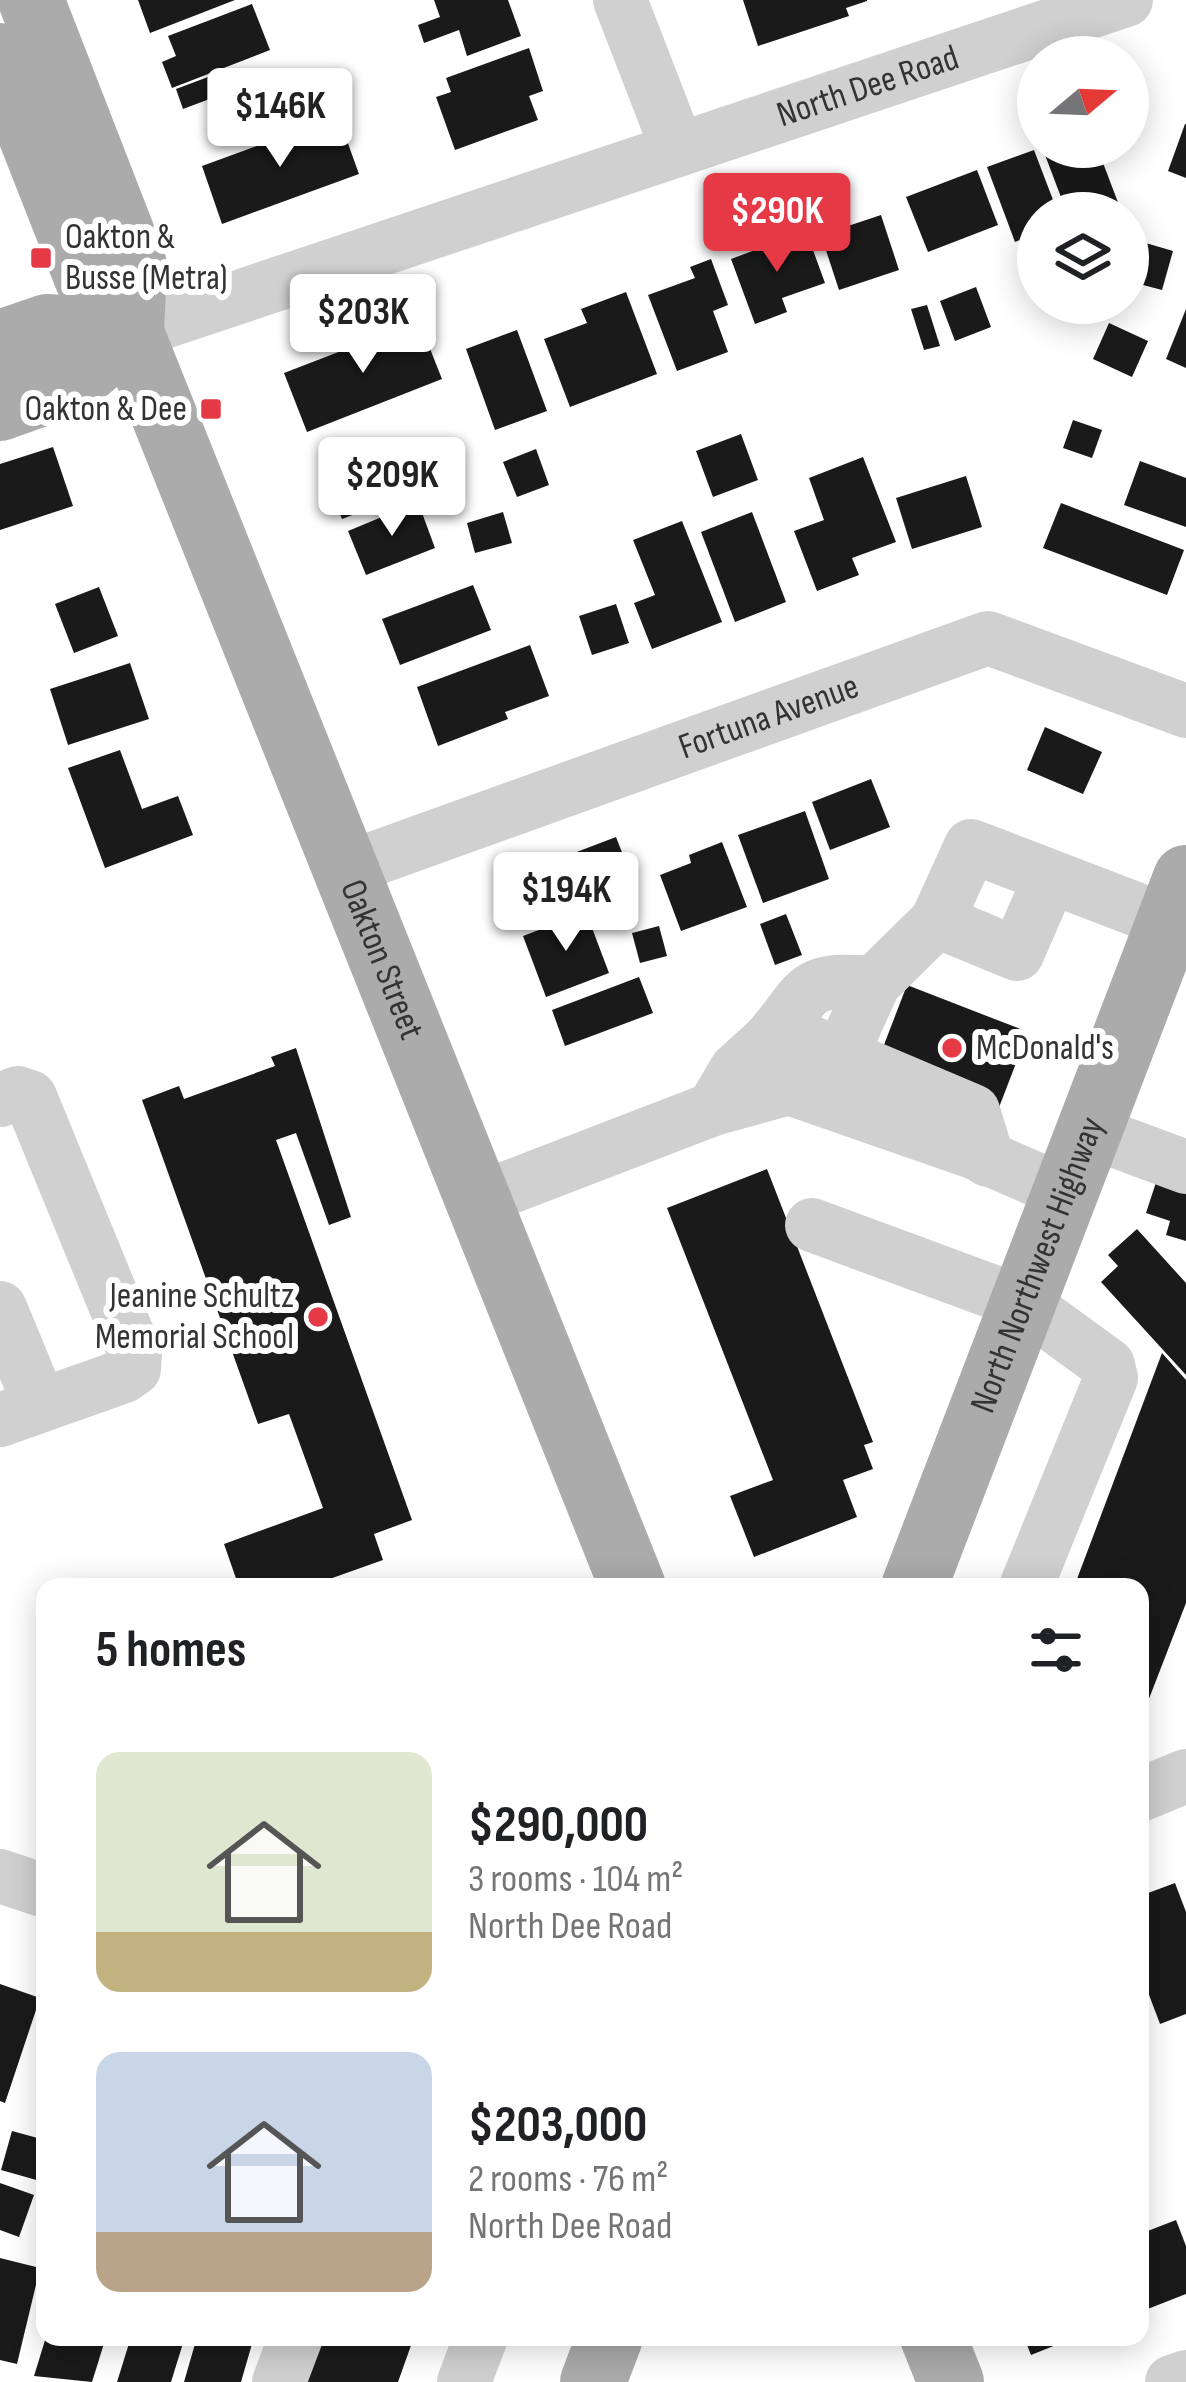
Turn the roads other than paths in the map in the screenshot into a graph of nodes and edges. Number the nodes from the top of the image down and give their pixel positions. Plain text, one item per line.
1 (31, 0) edge
2 (620, 0) edge
3 (1126, 0) edge
4 (0, 56) edge
5 (678, 150) junction
6 (131, 333) junction
7 (0, 343) edge
8 (0, 408) edge
9 (1186, 711) edge
10 (348, 868) junction
11 (1050, 878) junction
12 (1178, 900) edge
13 (937, 921) junction
14 (874, 983) junction
15 (770, 1040) junction
16 (841, 1056) junction
17 (0, 1100) edge
18 (713, 1108) junction
19 (1089, 1131) junction
20 (981, 1156) junction
21 (1186, 1167) edge
22 (1065, 1192) junction
23 (479, 1199) junction
24 (812, 1225) dead end
25 (1023, 1303) junction
26 (0, 1309) edge
27 (20, 1413) edge
28 (629, 1578) edge
29 (917, 1578) edge
30 (1030, 1578) edge
31 (1186, 1776) edge
32 (1149, 1791) edge
33 (0, 1876) edge
34 (36, 1888) edge
35 (293, 2346) edge
36 (478, 2346) edge
37 (607, 2346) edge
38 (937, 2346) edge
39 (1186, 2378) edge
40 (279, 2382) edge
41 (464, 2382) edge
42 (593, 2382) edge
43 (951, 2382) edge
44 (1172, 2382) edge

1 - 6 main road, Oakton Street
2 - 5 street
3 - 5 street, North Dee Road
4 - 6 main road, Oakton Street
5 - 6 street, North Dee Road
6 - 7 main road, North Dee Road
6 - 8 main road, North Dee Road
6 - 10 main road, Oakton Street
9 - 10 street, Fortuna Avenue
10 - 23 main road, Oakton Street
11 - 12 street
11 - 13 street
11 - 13 street
12 - 19 main road, North Northwest Highway
13 - 14 street
14 - 15 street
14 - 16 street
15 - 16 street
15 - 18 street
16 - 20 street
17 - 27 street
18 - 20 street
18 - 23 street
19 - 21 street
19 - 22 main road, North Northwest Highway
20 - 22 street
22 - 25 main road, North Northwest Highway
23 - 28 main road, Oakton Street
24 - 25 street
25 - 29 main road, North Northwest Highway
25 - 30 street
26 - 27 street
31 - 32 street
33 - 34 street
35 - 40 street
36 - 41 street
37 - 42 main road
38 - 43 main road
39 - 44 street

